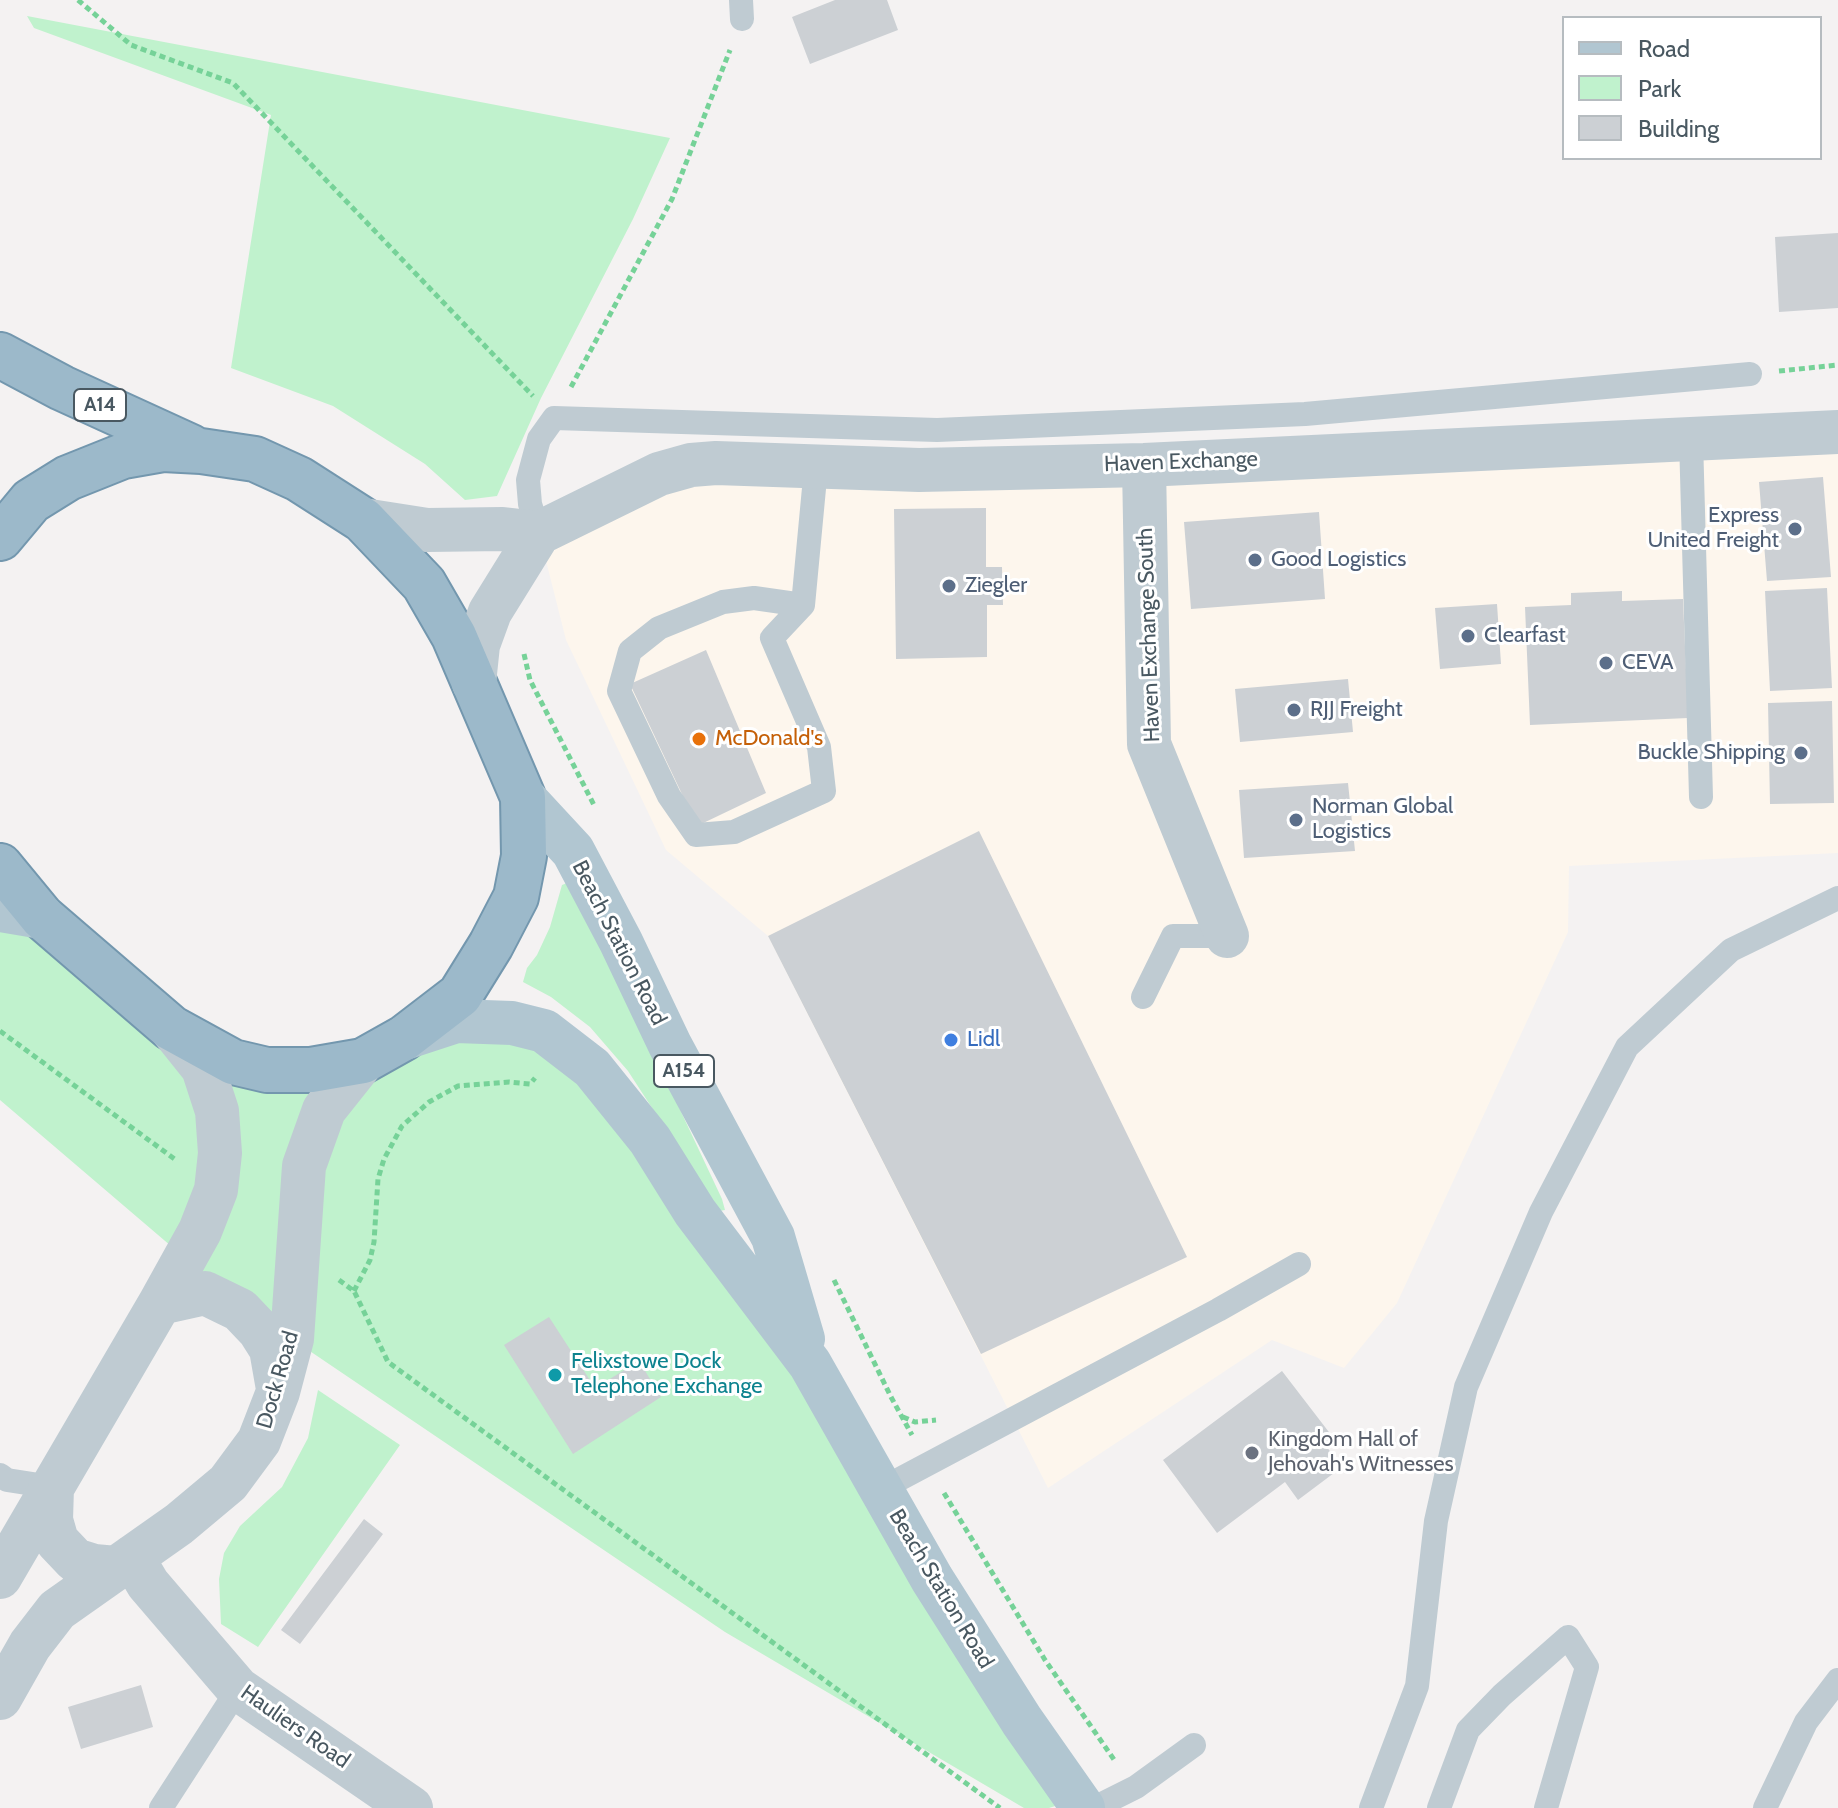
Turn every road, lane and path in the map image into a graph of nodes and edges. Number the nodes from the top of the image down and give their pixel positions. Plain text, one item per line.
1 (78, 0) edge
2 (742, 10) edge
3 (0, 355) edge
4 (1838, 365) edge
5 (1750, 374) joint
6 (554, 418) junction
7 (1838, 432) edge
8 (1691, 439) junction
9 (201, 451) junction
10 (1144, 465) junction
11 (816, 467) junction
12 (363, 520) junction
13 (539, 533) junction
14 (0, 538) edge
15 (754, 598) junction
16 (803, 605) junction
17 (772, 638) junction
18 (524, 649) dead end
19 (474, 683) junction
20 (523, 797) junction
21 (1701, 797) dead end
22 (601, 820) dead end
23 (0, 866) edge
24 (1838, 898) edge
25 (21, 914) edge
26 (1227, 936) joint
27 (1143, 997) dead end
28 (171, 1028) junction
29 (404, 1038) junction
30 (561, 1043) junction
31 (363, 1061) junction
32 (1299, 1264) dead end
33 (160, 1303) junction
34 (810, 1364) junction
35 (278, 1392) junction
36 (0, 1475) edge
37 (52, 1487) junction
38 (881, 1489) junction
39 (952, 1508) dead end
40 (124, 1562) junction
41 (0, 1577) edge
42 (1838, 1680) edge
43 (238, 1689) junction
44 (0, 1698) edge
45 (1194, 1745) dead end
46 (1136, 1787) junction
47 (161, 1808) edge
48 (411, 1808) edge
49 (1000, 1808) edge
50 (1083, 1808) edge
51 (1094, 1808) edge
52 (1371, 1808) edge
53 (1439, 1808) edge
54 (1546, 1808) edge
55 (1765, 1808) edge

1 - 6 path
2 - 6 path
3 - 9 highway, A14
4 - 5 path
5 - 6 lane
6 - 13 lane
7 - 8 street, Haven Exchange
8 - 10 street, Haven Exchange
8 - 21 lane
9 - 12 highway
9 - 14 highway
10 - 11 street, Haven Exchange
10 - 26 street, Haven Exchange South
11 - 13 street, Haven Exchange
11 - 16 lane
12 - 13 street
12 - 19 highway
13 - 19 street
15 - 16 lane
15 - 17 lane
15 - 17 lane
16 - 17 lane
18 - 22 path
19 - 20 highway
20 - 29 highway
20 - 34 main road, Beach Station Road / A154
23 - 25 highway
24 - 52 lane
25 - 28 highway
26 - 27 lane
28 - 31 highway
28 - 33 street
29 - 30 main road, Beach Station Road / A154
29 - 31 highway
30 - 34 main road, Beach Station Road / A154
30 - 49 path
31 - 35 street, Dock Road
32 - 38 lane
33 - 35 street
33 - 37 street
34 - 38 main road, Beach Station Road / A154
35 - 40 street, Dock Road
36 - 37 lane
37 - 40 street
37 - 41 street
38 - 50 main road, Beach Station Road / A154
39 - 46 path
40 - 43 street, Hauliers Road
40 - 44 street, Dock Road
42 - 55 lane
43 - 47 lane
43 - 48 street, Hauliers Road
45 - 46 lane
46 - 51 lane
53 - 54 lane

